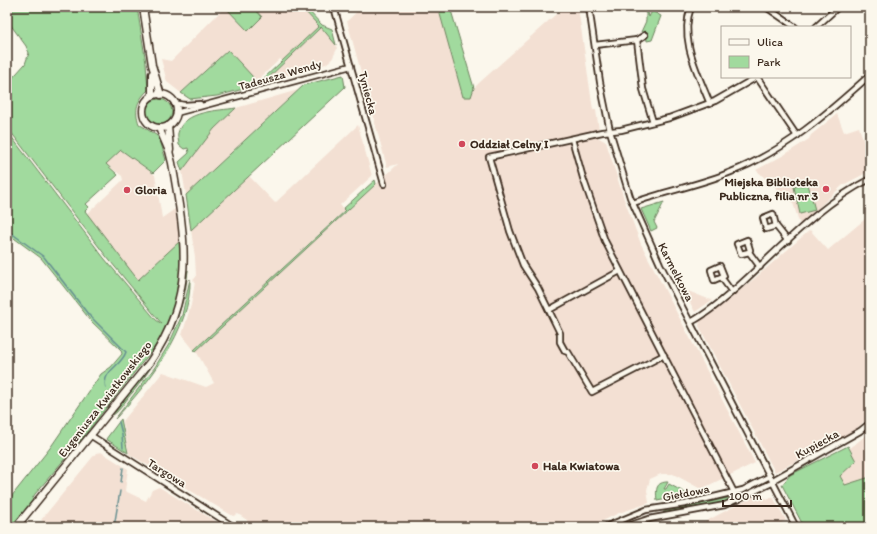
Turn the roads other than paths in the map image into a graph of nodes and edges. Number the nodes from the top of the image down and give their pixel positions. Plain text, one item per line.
1 (143, 7) edge
2 (334, 7) edge
3 (589, 7) edge
4 (691, 7) edge
5 (766, 7) edge
6 (838, 7) edge
7 (794, 26) edge
8 (817, 26) edge
9 (644, 35) dead end
10 (637, 40) junction
11 (594, 45) junction
12 (152, 65) junction
13 (351, 66) junction
14 (870, 75) edge
15 (755, 78) edge
16 (758, 78) edge
17 (161, 95) junction
18 (152, 96) junction
19 (174, 103) junction
20 (214, 103) junction
21 (710, 104) junction
22 (176, 113) junction
23 (653, 122) junction
24 (168, 126) junction
25 (159, 128) junction
26 (610, 131) junction
27 (797, 136) junction
28 (572, 139) junction
29 (169, 151) junction
30 (870, 179) edge
31 (384, 184) dead end
32 (633, 203) junction
33 (776, 226) dead end
34 (788, 242) junction
35 (749, 252) dead end
36 (760, 267) junction
37 (620, 271) junction
38 (721, 277) dead end
39 (732, 292) junction
40 (549, 310) junction
41 (691, 322) junction
42 (664, 356) junction
43 (870, 423) edge
44 (90, 435) junction
45 (772, 479) junction
46 (734, 493) junction
47 (738, 500) junction
48 (656, 508) junction
49 (657, 518) junction
50 (16, 527) edge
51 (234, 527) edge
52 (605, 527) edge
53 (625, 527) edge
54 (796, 527) edge

1 - 12 main road
2 - 13 street, Tyniecka
3 - 11 street, Karmelkowa
4 - 21 street
5 - 7 street
6 - 8 street
9 - 10 street
10 - 11 street
10 - 23 street
11 - 26 street, Karmelkowa
12 - 17 main road
12 - 18 main road
13 - 20 street, Tadeusza Wendy
13 - 31 street, Tyniecka
14 - 27 street
15 - 21 street
16 - 27 street
17 - 18 main road
17 - 19 main road
18 - 25 main road
19 - 20 street, Tadeusza Wendy
19 - 22 main road
20 - 22 street, Tadeusza Wendy
21 - 23 street
22 - 24 main road
23 - 26 street
24 - 25 main road
24 - 29 main road, Eugeniusza Kwiatkowskiego
25 - 29 main road, Eugeniusza Kwiatkowskiego
26 - 28 street
26 - 32 street, Karmelkowa
27 - 32 street
28 - 37 street
28 - 40 street
29 - 44 main road, Eugeniusza Kwiatkowskiego
30 - 34 street
32 - 41 street, Karmelkowa
33 - 34 street
34 - 36 street
35 - 36 street
36 - 39 street
37 - 40 street
37 - 42 street
38 - 39 street
39 - 41 street
40 - 42 street
41 - 45 street, Karmelkowa
42 - 46 street
43 - 45 street, Kupiecka
44 - 50 main road, Eugeniusza Kwiatkowskiego
44 - 51 street, Targowa
45 - 46 street, Giełdowa
45 - 47 street, Giełdowa
45 - 54 street, Karmelkowa
46 - 47 street
46 - 48 street, Giełdowa
47 - 49 street, Giełdowa
48 - 49 street
48 - 52 street, Giełdowa
49 - 53 street, Giełdowa

